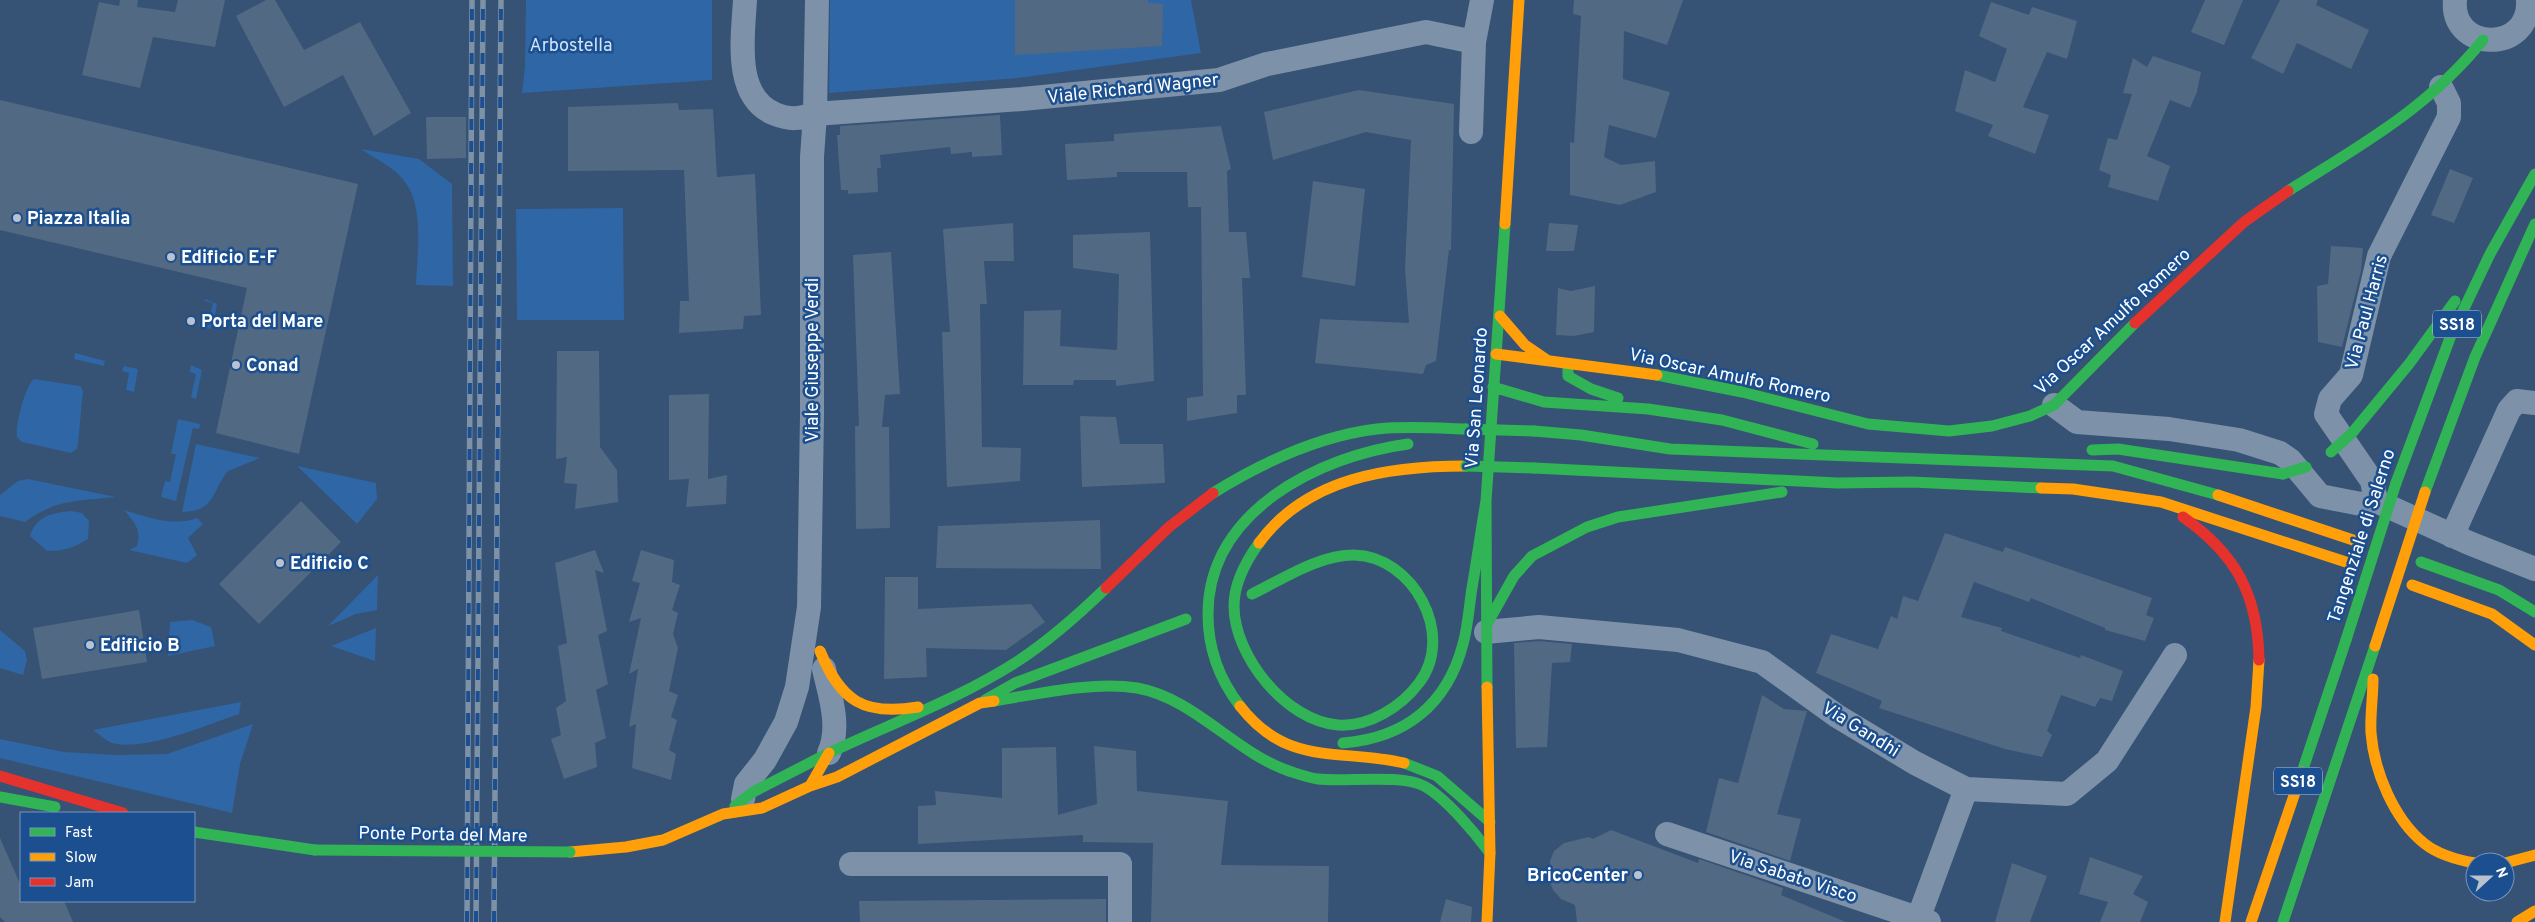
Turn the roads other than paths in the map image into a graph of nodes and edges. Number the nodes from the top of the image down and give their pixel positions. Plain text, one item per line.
1 (745, 0) edge
2 (817, 0) edge
3 (1482, 0) edge
4 (1520, 0) edge
5 (2455, 0) edge
6 (2528, 0) edge
7 (2527, 30) edge
8 (2483, 40) junction
9 (1474, 42) junction
10 (2441, 87) junction
11 (815, 114) junction
12 (1471, 132) dead end
13 (2535, 174) edge
14 (2535, 224) edge
15 (2490, 254) junction
16 (1500, 316) junction
17 (1496, 354) junction
18 (1548, 361) junction
19 (1568, 364) junction
20 (1493, 386) junction
21 (2535, 403) edge
22 (2054, 405) junction
23 (1648, 409) junction
24 (1417, 443) dead end
25 (1476, 443) dead end
26 (1505, 444) dead end
27 (1572, 446) dead end
28 (1670, 449) junction
29 (1851, 454) junction
30 (2021, 461) junction
31 (1836, 483) junction
32 (1486, 501) junction
33 (2161, 502) junction
34 (2376, 502) junction
35 (2452, 536) junction
36 (2358, 542) dead end
37 (2421, 562) dead end
38 (2349, 564) dead end
39 (2535, 569) edge
40 (2412, 585) dead end
41 (1252, 594) dead end
42 (1234, 597) junction
43 (809, 606) junction
44 (2535, 612) edge
45 (1186, 619) dead end
46 (1486, 628) junction
47 (1228, 639) dead end
48 (2535, 645) edge
49 (2375, 646) junction
50 (820, 651) junction
51 (2176, 655) dead end
52 (980, 703) junction
53 (934, 704) junction
54 (1328, 741) dead end
55 (829, 752) junction
56 (0, 776) edge
57 (810, 786) junction
58 (1966, 789) junction
59 (0, 797) edge
60 (1489, 798) junction
61 (743, 799) junction
62 (1505, 802) dead end
63 (85, 812) edge
64 (120, 812) edge
65 (724, 814) junction
66 (1490, 822) junction
67 (195, 832) edge
68 (1667, 834) dead end
69 (1490, 853) junction
70 (2535, 854) edge
71 (2465, 860) edge
72 (2515, 862) edge
73 (851, 864) dead end
74 (2535, 910) edge
75 (1491, 919) edge
76 (1922, 921) edge
77 (1120, 922) edge
78 (2225, 922) edge
79 (2251, 922) edge
80 (2283, 922) edge
81 (2517, 922) edge

1 - 11 street
2 - 11 street, Viale Giuseppe Verdi
3 - 9 street
4 - 16 main road, Via San Leonardo
5 - 8 street
6 - 7 street
7 - 8 street
8 - 10 main road, Via Oscar Amulfo Romero
9 - 11 street, Viale Richard Wagner
9 - 12 street
10 - 22 main road, Via Oscar Amulfo Romero
10 - 34 street, Via Paul Harris
11 - 43 street, Viale Giuseppe Verdi
13 - 15 main road, Tangenziale di Salerno / SS18
14 - 49 main road, SS18, bridge
15 - 30 main road, bridge
15 - 79 main road, Tangenziale di Salerno / SS18, bridge
16 - 17 main road, Via San Leonardo
16 - 18 main road, Via Oscar Amulfo Romero
17 - 18 main road, Via Oscar Amulfo Romero
17 - 20 main road, Via San Leonardo
18 - 19 main road, Via Oscar Amulfo Romero
19 - 22 main road, Via Oscar Amulfo Romero
19 - 23 main road
20 - 23 main road
20 - 32 main road, Via San Leonardo
21 - 35 street
22 - 34 street
23 - 29 main road
24 - 66 main road
25 - 26 main road
27 - 28 main road
28 - 29 main road
28 - 53 main road, bridge
29 - 30 main road
30 - 36 main road
31 - 33 main road
31 - 42 main road, bridge
31 - 46 main road
32 - 46 main road, Via San Leonardo
32 - 54 main road
33 - 38 main road
33 - 78 main road
34 - 35 street
35 - 39 street
37 - 44 main road
40 - 48 main road
41 - 42 main road
42 - 47 main road
43 - 50 street, Viale Giuseppe Verdi
43 - 61 street, Viale Giuseppe Verdi
45 - 52 main road
46 - 58 street, Via Gandhi
46 - 60 main road, Via San Leonardo
49 - 71 main road
49 - 80 main road, SS18
50 - 53 main road
50 - 55 street, Viale Giuseppe Verdi
51 - 58 street, Via Gandhi
52 - 57 main road
52 - 69 main road
53 - 55 main road
55 - 57 main road
55 - 61 main road
56 - 64 main road
57 - 65 main road
58 - 76 street, Via Sabato Visco
59 - 63 main road
60 - 62 main road
60 - 66 main road, Via San Leonardo
61 - 65 main road
65 - 67 main road, Ponte Porta del Mare, bridge
66 - 69 main road, Via San Leonardo
68 - 76 street, Via Sabato Visco
69 - 75 main road, Via San Leonardo
70 - 72 main road
73 - 77 street
74 - 81 main road

